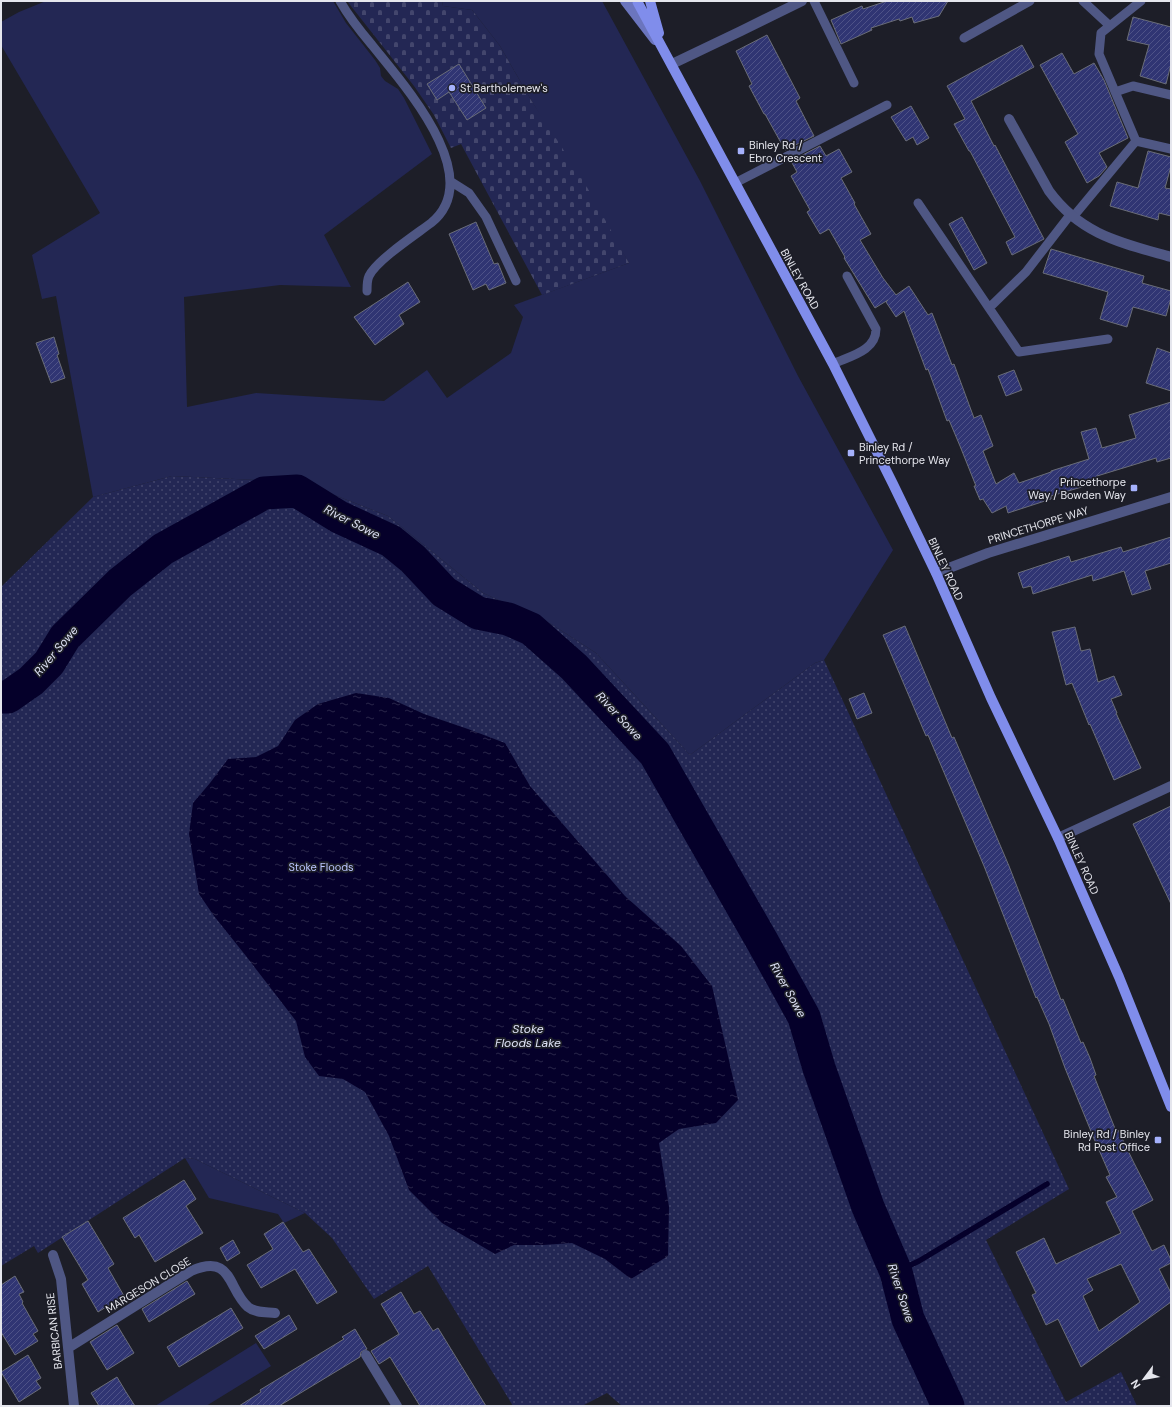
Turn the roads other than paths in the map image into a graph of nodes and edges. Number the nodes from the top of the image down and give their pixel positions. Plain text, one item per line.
1 (340, 1) edge
2 (625, 1) edge
3 (637, 1) edge
4 (650, 1) edge
5 (802, 1) edge
6 (814, 1) edge
7 (1030, 1) edge
8 (1083, 1) edge
9 (1141, 1) edge
10 (1110, 26) junction
11 (964, 38) dead end
12 (669, 60) junction
13 (854, 83) dead end
14 (1115, 92) junction
15 (1171, 95) edge
16 (887, 104) dead end
17 (1009, 119) dead end
18 (1136, 141) junction
19 (1171, 148) edge
20 (450, 182) junction
21 (735, 183) junction
22 (918, 203) dead end
23 (1071, 216) junction
24 (1171, 257) edge
25 (847, 276) dead end
26 (516, 280) dead end
27 (366, 291) dead end
28 (989, 308) junction
29 (1108, 339) dead end
30 (833, 364) junction
31 (1171, 497) edge
32 (936, 573) junction
33 (1171, 786) edge
34 (1058, 838) junction
35 (1171, 1107) edge
36 (52, 1255) dead end
37 (275, 1313) dead end
38 (68, 1348) junction
39 (366, 1355) dead end
40 (396, 1405) edge
41 (74, 1406) edge

1 - 20 lane
2 - 12 main road
3 - 12 main road, BINLEY ROAD
4 - 12 main road, BINLEY ROAD
5 - 12 street
6 - 13 lane
7 - 11 lane
8 - 10 lane
9 - 10 lane
10 - 14 lane
12 - 21 main road, BINLEY ROAD
14 - 15 lane
14 - 18 lane
16 - 21 lane
17 - 23 street
18 - 19 lane
18 - 23 lane
20 - 26 lane
20 - 27 lane
21 - 30 main road, BINLEY ROAD
22 - 28 lane
23 - 24 street
23 - 28 lane
25 - 30 lane
28 - 29 lane
30 - 32 main road, BINLEY ROAD
31 - 32 street, PRINCETHORPE WAY
32 - 34 main road, BINLEY ROAD
33 - 34 street
34 - 35 main road, BINLEY ROAD
36 - 38 street, BARBICAN RISE
37 - 38 street, MARGESON CLOSE
38 - 41 street, BARBICAN RISE
39 - 40 street

